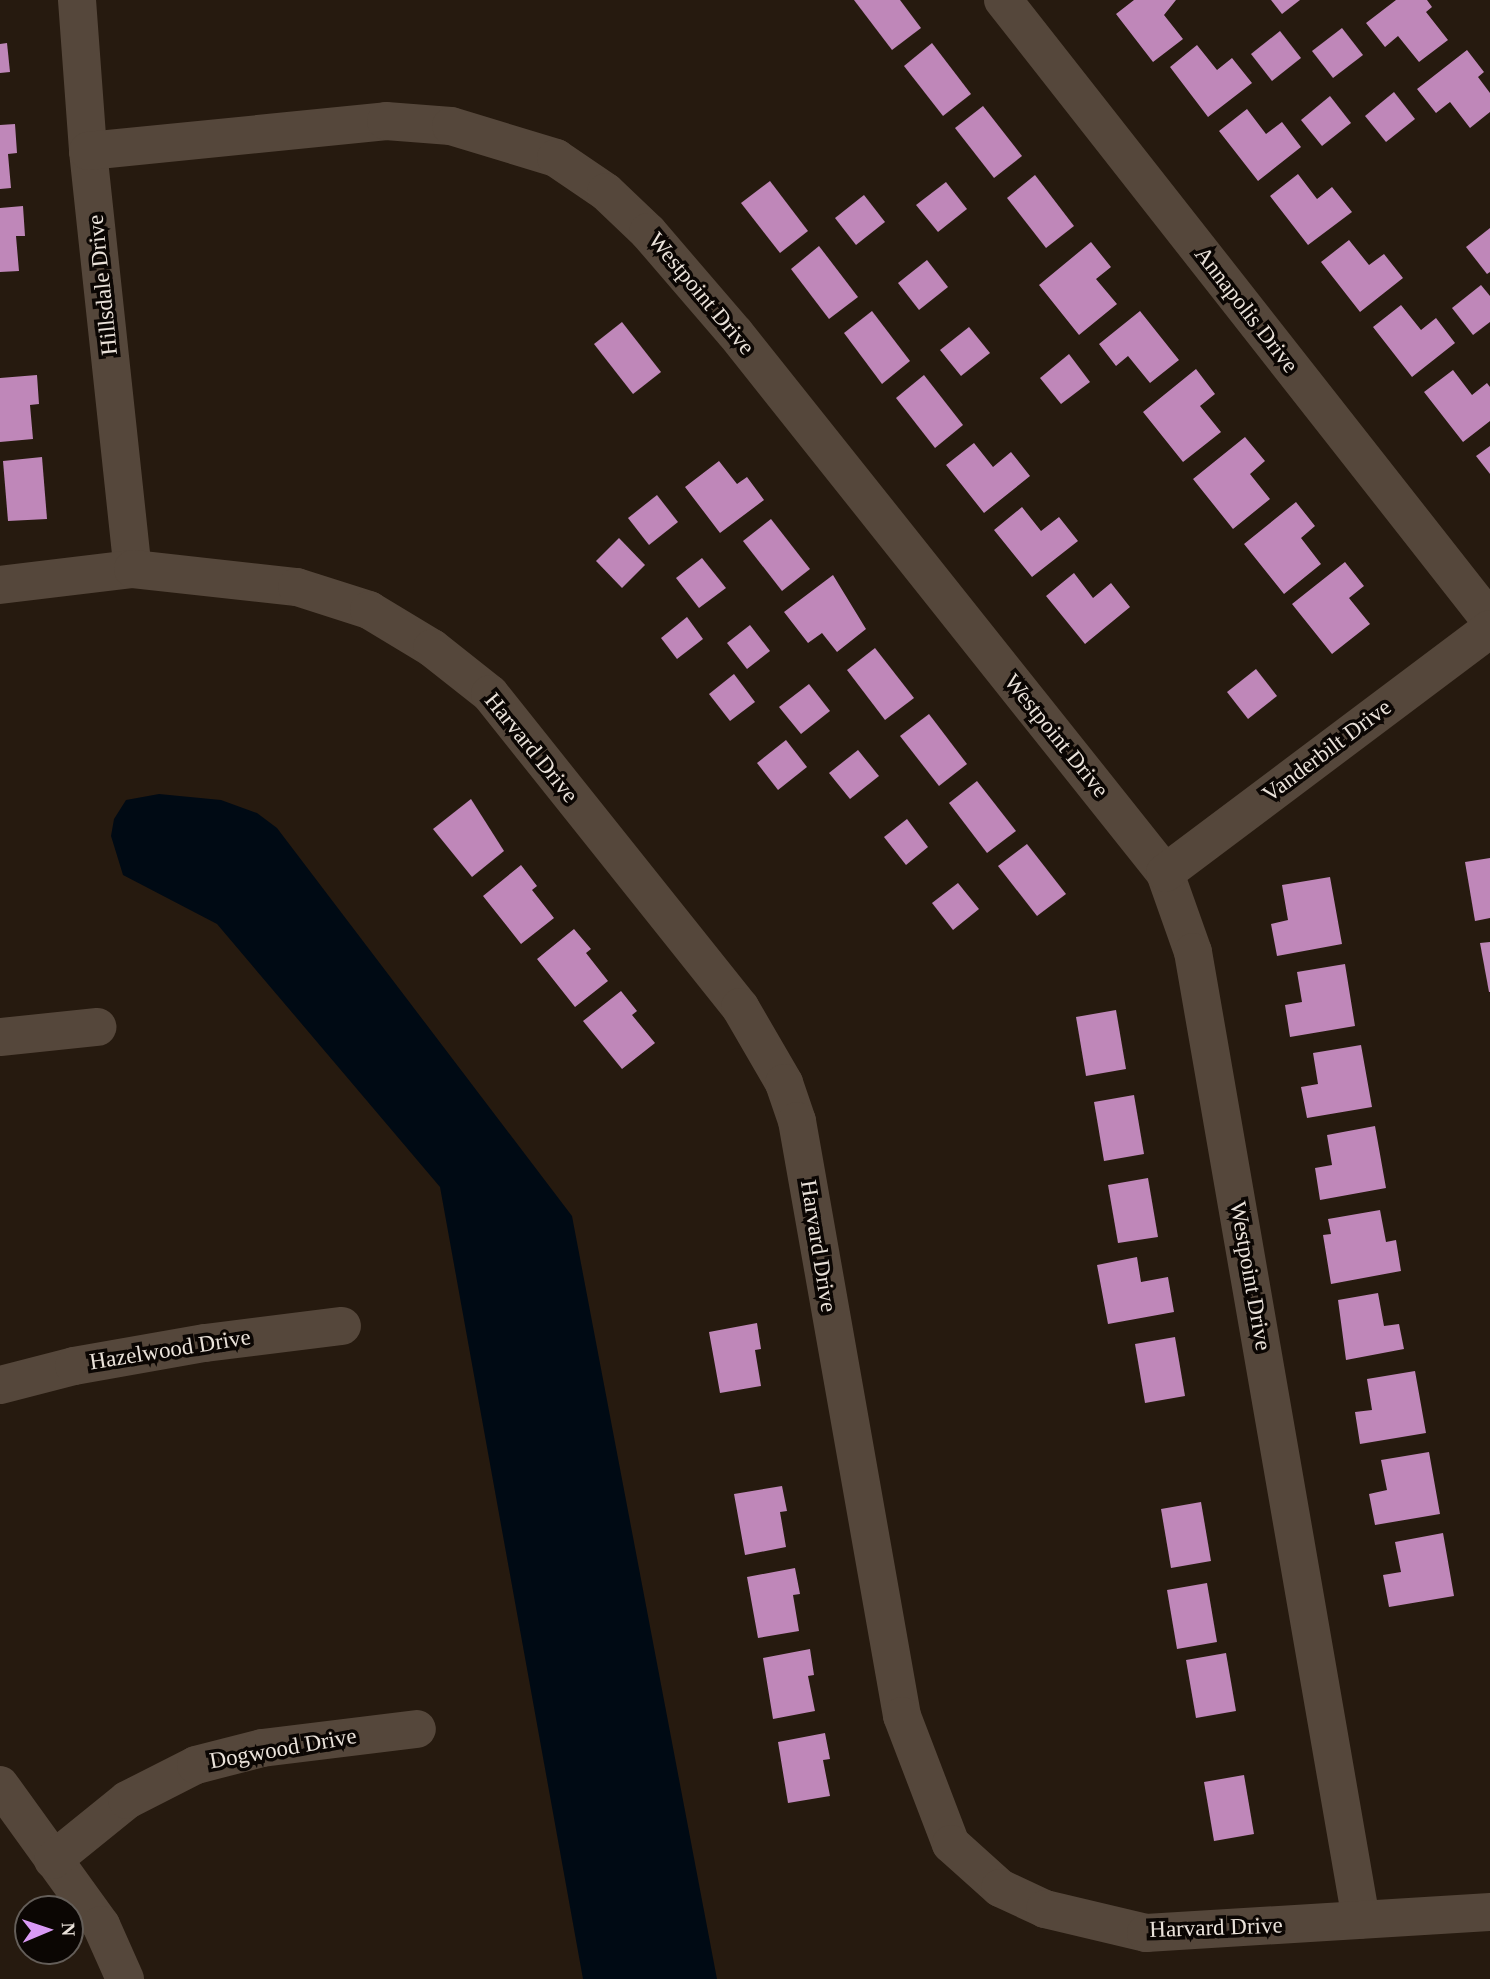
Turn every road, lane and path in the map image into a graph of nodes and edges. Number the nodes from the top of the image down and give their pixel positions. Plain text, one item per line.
1 (78, 0) edge
2 (1003, 0) edge
3 (88, 150) junction
4 (133, 569) junction
5 (0, 585) edge
6 (1490, 620) edge
7 (1490, 629) edge
8 (1165, 873) junction
9 (97, 1027) dead end
10 (0, 1037) edge
11 (342, 1326) dead end
12 (0, 1385) edge
13 (417, 1729) dead end
14 (0, 1785) edge
15 (53, 1860) junction
16 (1490, 1912) edge
17 (1361, 1920) junction
18 (125, 1979) edge

1 - 3 street, Hillsdale Drive
2 - 6 street, Annapolis Drive
3 - 4 street, Hillsdale Drive
3 - 8 street, Westpoint Drive
4 - 5 street, Harvard Drive
4 - 17 street, Harvard Drive
7 - 8 street, Vanderbilt Drive
8 - 17 street, Westpoint Drive
9 - 10 street
11 - 12 street, Hazelwood Drive
13 - 15 street, Dogwood Drive
14 - 15 street
15 - 18 street
16 - 17 street, Harvard Drive

